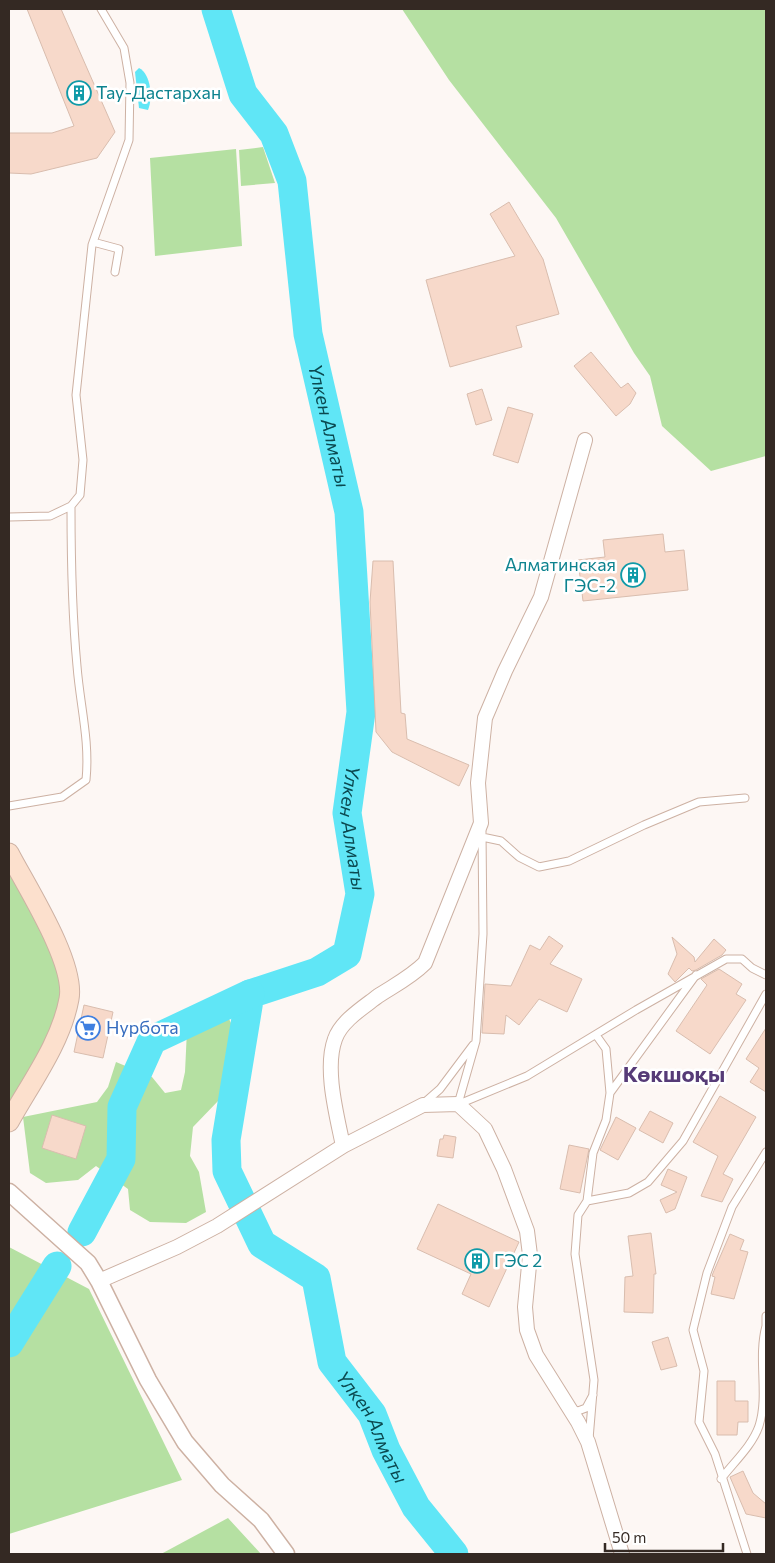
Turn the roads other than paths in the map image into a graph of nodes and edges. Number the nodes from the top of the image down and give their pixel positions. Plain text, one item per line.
1 (101, 9) edge
2 (93, 242) junction
3 (115, 272) dead end
4 (585, 440) dead end
5 (71, 506) junction
6 (9, 517) edge
7 (745, 798) dead end
8 (9, 806) edge
9 (482, 830) junction
10 (9, 853) edge
11 (696, 975) junction
12 (766, 975) edge
13 (766, 994) edge
14 (596, 1035) junction
15 (476, 1041) junction
16 (610, 1093) junction
17 (458, 1104) junction
18 (423, 1105) junction
19 (9, 1122) edge
20 (343, 1146) junction
21 (766, 1152) edge
22 (9, 1192) edge
23 (586, 1201) junction
24 (99, 1281) junction
25 (766, 1316) edge
26 (766, 1327) edge
27 (594, 1394) junction
28 (569, 1408) junction
29 (588, 1442) junction
30 (721, 1479) junction
31 (286, 1554) edge
32 (622, 1554) edge
33 (747, 1554) edge

1 - 2 lane
2 - 3 lane
2 - 5 lane
4 - 9 street
5 - 6 lane
5 - 8 lane
7 - 9 lane
9 - 15 lane
9 - 20 street
10 - 19 main road
11 - 12 lane
11 - 14 lane
11 - 16 lane
13 - 23 lane
14 - 16 lane
14 - 17 lane
15 - 17 lane
15 - 18 lane
16 - 23 lane
17 - 18 street
17 - 28 street
18 - 20 street
20 - 24 street
21 - 30 lane
22 - 24 street
23 - 27 lane
24 - 31 street
25 - 26 lane
26 - 30 lane
27 - 28 lane
27 - 29 lane
28 - 29 street
29 - 32 street
30 - 33 lane

